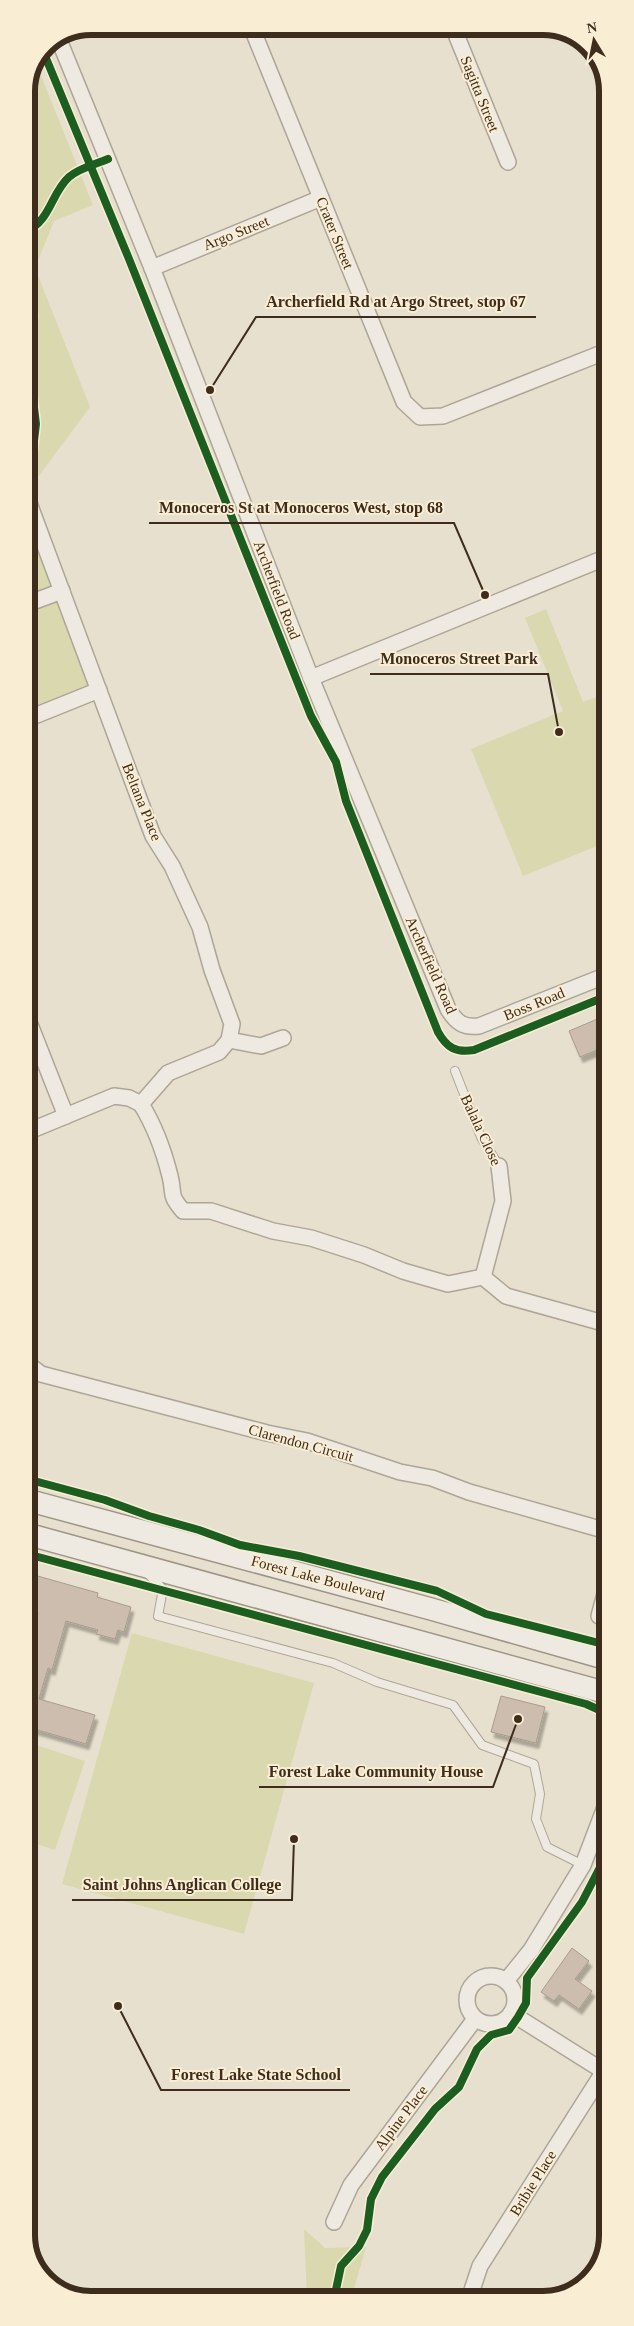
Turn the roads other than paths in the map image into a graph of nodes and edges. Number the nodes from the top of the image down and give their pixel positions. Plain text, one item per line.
1 (255, 35) edge
2 (456, 35) edge
3 (61, 44) edge
4 (508, 162) dead end
5 (321, 198) junction
6 (152, 268) junction
7 (599, 353) edge
8 (35, 519) edge
9 (599, 560) edge
10 (62, 591) junction
11 (36, 601) dead end
12 (311, 678) junction
13 (99, 690) junction
14 (35, 716) edge
15 (599, 978) edge
16 (461, 1025) joint
17 (35, 1037) edge
18 (283, 1038) dead end
19 (229, 1040) junction
20 (455, 1071) dead end
21 (141, 1104) junction
22 (66, 1116) junction
23 (35, 1129) edge
24 (499, 1166) joint
25 (483, 1278) junction
26 (599, 1322) edge
27 (35, 1370) edge
28 (35, 1502) edge
29 (599, 1529) edge
30 (35, 1536) edge
31 (139, 1566) junction
32 (599, 1657) edge
33 (599, 1691) edge
34 (599, 1825) edge
35 (583, 1866) junction
36 (506, 1981) junction
37 (511, 2013) junction
38 (475, 2019) junction
39 (599, 2068) edge
40 (599, 2083) edge
41 (334, 2222) dead end
42 (472, 2291) edge

1 - 5 street, Crater Street
2 - 4 street, Sagitta Street
3 - 6 street, Archerfield Road
5 - 6 street, Argo Street
5 - 7 street, Crater Street
6 - 12 street, Archerfield Road
8 - 10 street, Beltana Place
9 - 12 street
10 - 11 street
10 - 13 street, Beltana Place
12 - 16 street, Archerfield Road
13 - 14 street
13 - 19 street, Beltana Place
15 - 16 street, Boss Road
17 - 22 street
18 - 19 street
19 - 21 street
20 - 24 lane, Balala Close
21 - 22 street
21 - 25 street
22 - 23 street
24 - 25 street, Balala Close
25 - 26 street
27 - 29 street, Clarendon Circuit
28 - 32 main road, Forest Lake Boulevard
30 - 31 main road
31 - 33 main road
31 - 35 lane
34 - 35 street
35 - 36 street
36 - 37 street
36 - 38 street
37 - 38 street
37 - 39 street
38 - 41 street, Alpine Place
40 - 42 street, Bribie Place

